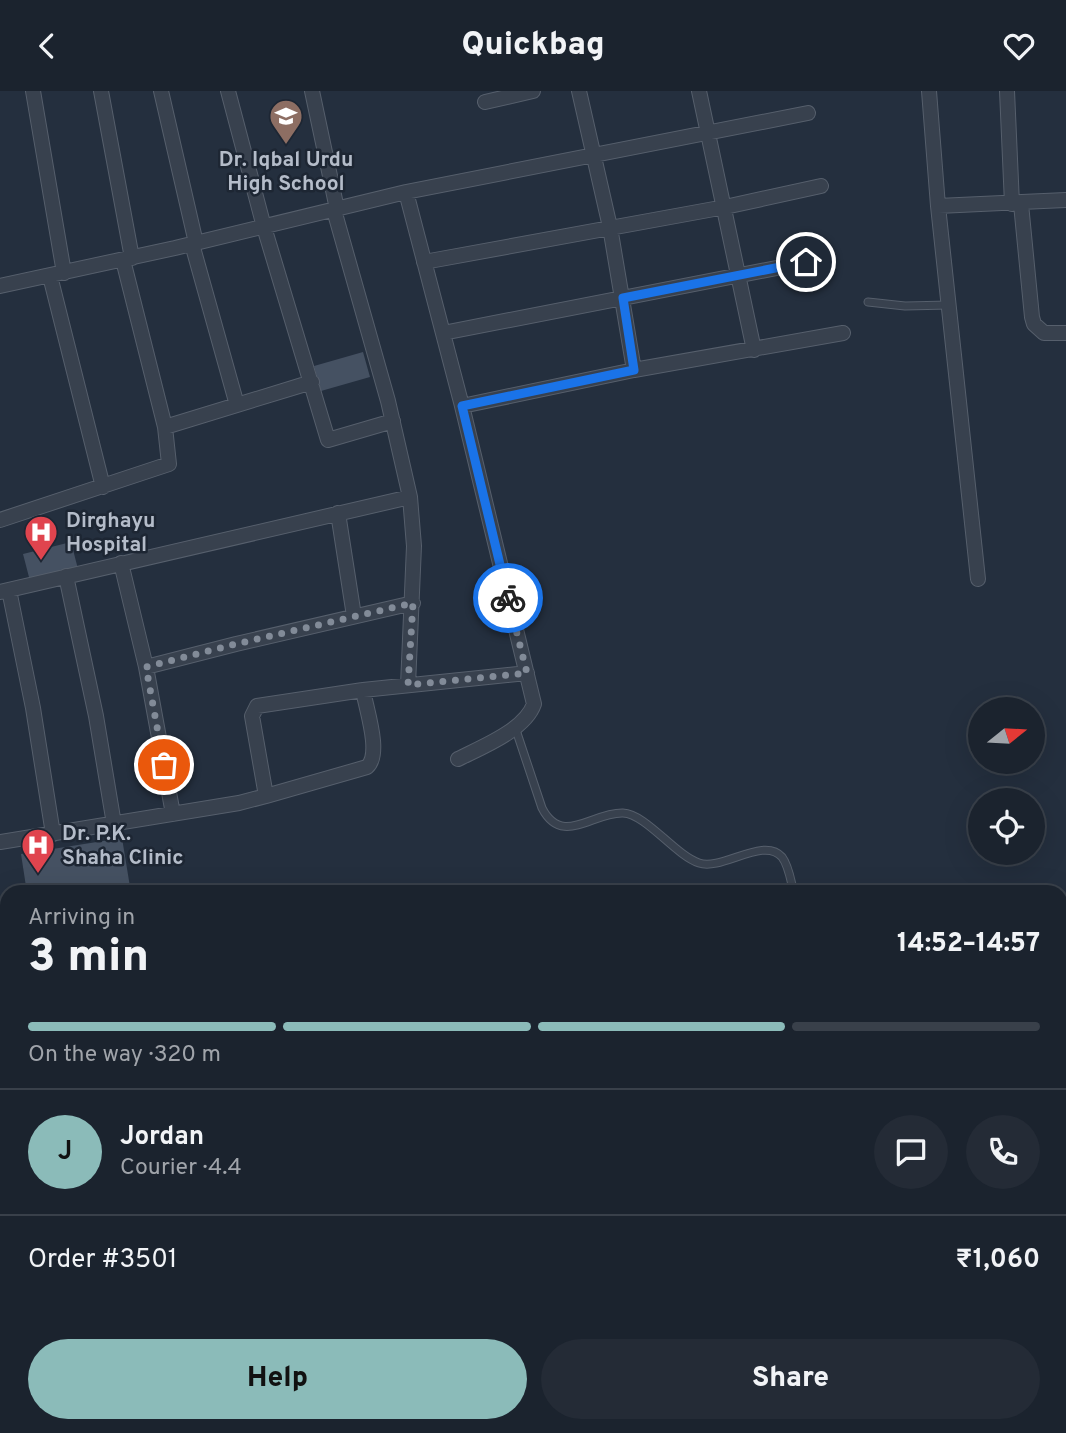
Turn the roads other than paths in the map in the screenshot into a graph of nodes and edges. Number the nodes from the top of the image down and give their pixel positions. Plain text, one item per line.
1 (33, 91) edge
2 (101, 91) edge
3 (161, 91) edge
4 (228, 91) edge
5 (312, 91) edge
6 (533, 91) edge
7 (579, 91) edge
8 (699, 91) edge
9 (929, 91) edge
10 (1007, 91) edge
11 (485, 102) dead end
12 (808, 113) dead end
13 (709, 134) junction
14 (594, 157) junction
15 (821, 186) dead end
16 (406, 193) junction
17 (1066, 200) edge
18 (1016, 204) junction
19 (938, 206) junction
20 (724, 207) junction
21 (335, 210) junction
22 (264, 227) junction
23 (610, 227) junction
24 (194, 244) junction
25 (828, 258) dead end
26 (127, 259) junction
27 (424, 262) junction
28 (57, 274) junction
29 (738, 275) junction
30 (0, 286) edge
31 (623, 298) junction
32 (867, 302) dead end
33 (948, 305) junction
34 (443, 333) junction
35 (843, 333) dead end
36 (1066, 333) edge
37 (754, 350) junction
38 (634, 370) junction
39 (312, 382) junction
40 (237, 405) junction
41 (462, 406) junction
42 (393, 422) junction
43 (165, 427) junction
44 (103, 487) junction
45 (410, 497) junction
46 (338, 513) junction
47 (0, 520) edge
48 (121, 563) junction
49 (66, 576) junction
50 (978, 579) dead end
51 (4, 591) edge
52 (413, 603) junction
53 (354, 617) junction
54 (146, 667) junction
55 (527, 673) junction
56 (408, 685) junction
57 (363, 690) junction
58 (515, 727) junction
59 (458, 759) dead end
60 (266, 796) junction
61 (173, 814) junction
62 (114, 824) junction
63 (53, 834) junction
64 (0, 842) edge
65 (792, 885) edge

1 - 28 street
2 - 26 street
3 - 24 street
4 - 22 street
5 - 21 street
6 - 11 street
7 - 14 street
8 - 13 street
9 - 19 street
10 - 18 street
12 - 13 street
13 - 14 street
13 - 20 street
14 - 16 street
14 - 23 street
15 - 20 street
16 - 21 street
16 - 27 street
17 - 18 street
18 - 19 street
18 - 36 street
19 - 33 street
20 - 23 street
20 - 29 street
21 - 22 street
21 - 42 street
22 - 24 street
22 - 39 street
23 - 27 street
23 - 31 street
24 - 26 street
24 - 40 street
25 - 29 street
26 - 28 street
26 - 43 street
27 - 34 street
28 - 30 street
28 - 44 street
29 - 31 street
29 - 37 street
31 - 34 street
31 - 38 street
32 - 33 lane
33 - 50 street
34 - 41 street
35 - 37 street
37 - 38 street
38 - 41 street
39 - 40 street
39 - 42 street
40 - 43 street
41 - 55 street
42 - 45 street
43 - 44 street
44 - 47 street
45 - 46 street
45 - 52 street
46 - 48 street
46 - 53 street
48 - 49 street
48 - 54 street
49 - 51 street
49 - 62 street
51 - 63 street
52 - 53 street
52 - 56 street
53 - 54 street
54 - 61 street
55 - 56 street
55 - 58 street
56 - 57 street
57 - 60 street
57 - 60 street
58 - 59 street
58 - 65 lane
60 - 61 street
61 - 62 street
62 - 63 street
63 - 64 street

